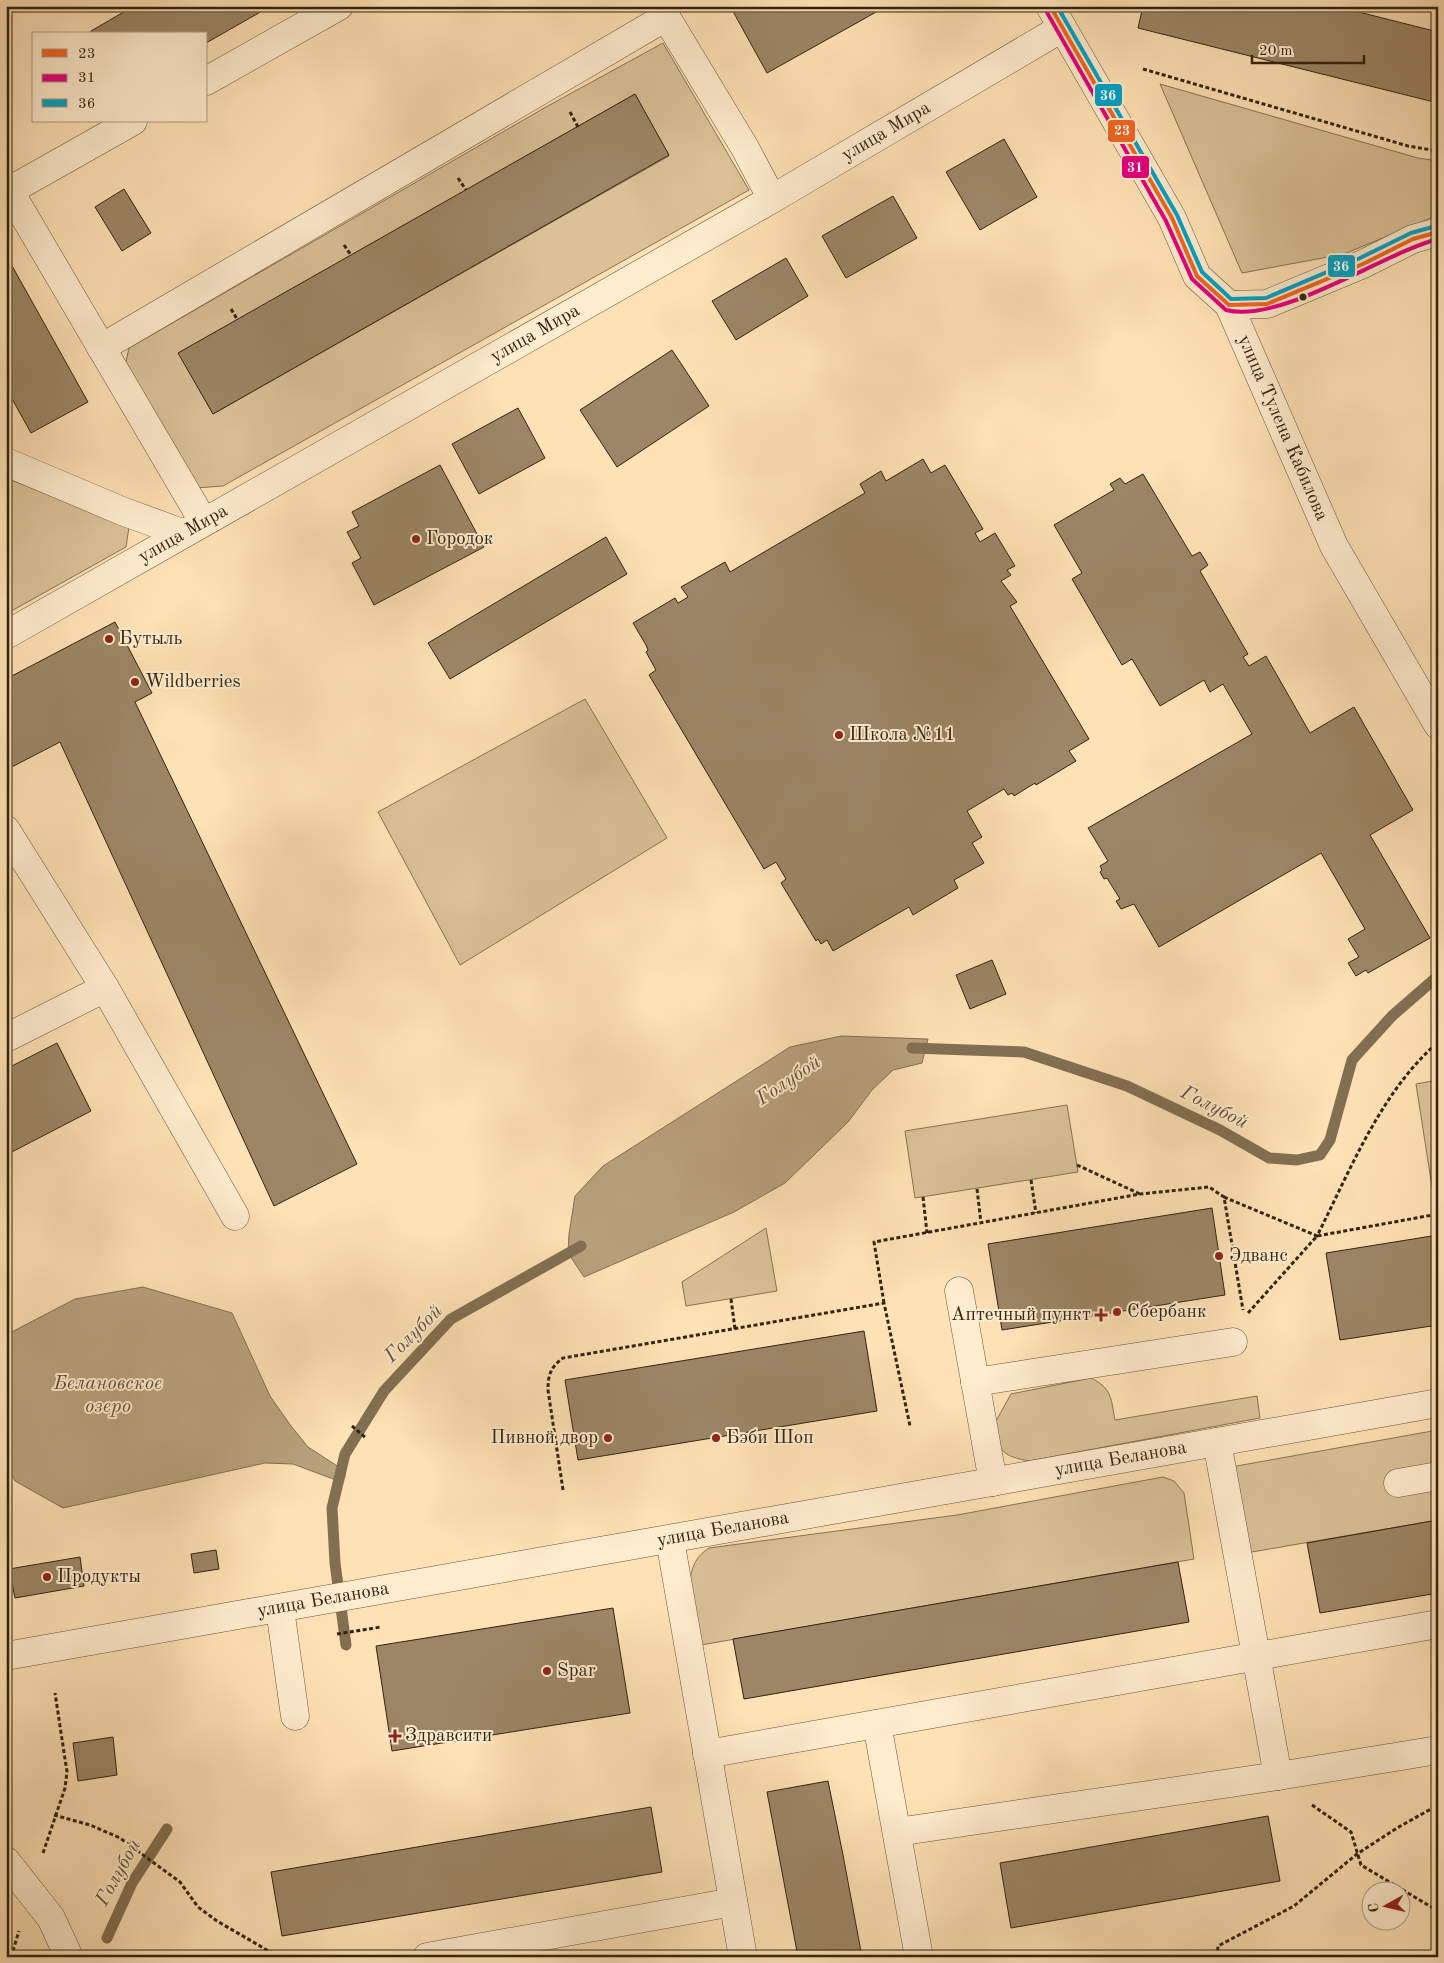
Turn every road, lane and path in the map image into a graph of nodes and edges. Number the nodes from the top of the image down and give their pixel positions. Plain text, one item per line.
1 (339, 6) edge
2 (662, 12) edge
3 (1056, 17) edge
4 (1143, 69) dead end
5 (208, 79) edge
6 (131, 122) edge
7 (1438, 151) edge
8 (8, 188) edge
9 (772, 199) junction
10 (1438, 232) edge
11 (1229, 305) junction
12 (101, 348) junction
13 (6, 462) edge
14 (192, 527) junction
15 (6, 634) edge
16 (1438, 725) edge
17 (6, 830) edge
18 (105, 988) junction
19 (6, 1038) edge
20 (1438, 1042) edge
21 (1077, 1165) dead end
22 (1031, 1180) dead end
23 (977, 1188) dead end
24 (1140, 1194) junction
25 (923, 1197) dead end
26 (1224, 1197) junction
27 (1036, 1213) junction
28 (1438, 1214) edge
29 (235, 1216) dead end
30 (981, 1223) junction
31 (927, 1233) junction
32 (1317, 1236) junction
33 (959, 1291) dead end
34 (731, 1299) dead end
35 (884, 1303) junction
36 (735, 1329) junction
37 (1233, 1342) dead end
38 (975, 1382) junction
39 (1438, 1402) edge
40 (352, 1426) dead end
41 (910, 1426) dead end
42 (366, 1438) dead end
43 (1217, 1442) junction
44 (1438, 1476) edge
45 (993, 1482) junction
46 (1398, 1483) dead end
47 (563, 1490) dead end
48 (670, 1540) junction
49 (288, 1608) junction
50 (1438, 1624) edge
51 (381, 1627) dead end
52 (331, 1635) dead end
53 (6, 1656) edge
54 (1256, 1656) junction
55 (55, 1693) dead end
56 (295, 1716) dead end
57 (876, 1724) junction
58 (1438, 1750) edge
59 (707, 1754) junction
60 (1278, 1776) junction
61 (1438, 1806) edge
62 (54, 1815) junction
63 (897, 1832) junction
64 (1357, 1854) junction
65 (6, 1862) edge
66 (31, 1892) junction
67 (733, 1902) junction
68 (1438, 1911) edge
69 (12, 1957) edge
70 (69, 1957) edge
71 (279, 1957) edge
72 (427, 1957) edge
73 (743, 1957) edge
74 (919, 1957) edge
75 (1217, 1957) edge

1 - 5 street
2 - 9 street
2 - 12 street
3 - 9 street, улица Мира
3 - 11 street, улица Тулена Кабилова
4 - 7 path
6 - 8 street
8 - 12 street
9 - 14 street, улица Мира
10 - 11 street
11 - 16 street, улица Тулена Кабилова
12 - 14 street
13 - 14 street
14 - 15 street, улица Мира
17 - 18 street
18 - 19 street
18 - 29 street
20 - 32 path
21 - 24 path
22 - 27 path
23 - 30 path
24 - 26 path
24 - 27 path
25 - 31 path
26 - 32 path
26 - 32 path
27 - 30 path
28 - 32 path
30 - 31 path
31 - 35 path
33 - 38 street
34 - 36 path
35 - 36 path
35 - 41 path
36 - 47 path
37 - 38 street
38 - 45 street
39 - 43 street, улица Беланова
40 - 42 path
43 - 45 street, улица Беланова
43 - 54 street
44 - 46 street
45 - 48 street, улица Беланова
48 - 49 street, улица Беланова
48 - 59 street
49 - 53 street, улица Беланова
49 - 56 street
50 - 54 street
51 - 52 path
54 - 57 street
54 - 60 street
55 - 62 path
57 - 59 street
57 - 63 street
58 - 60 street
59 - 67 street
60 - 63 street
60 - 64 path
61 - 64 path
62 - 66 path
62 - 71 path
63 - 74 street
64 - 68 path
64 - 75 path
65 - 66 street
66 - 69 path
66 - 70 street
67 - 72 street
67 - 73 street

